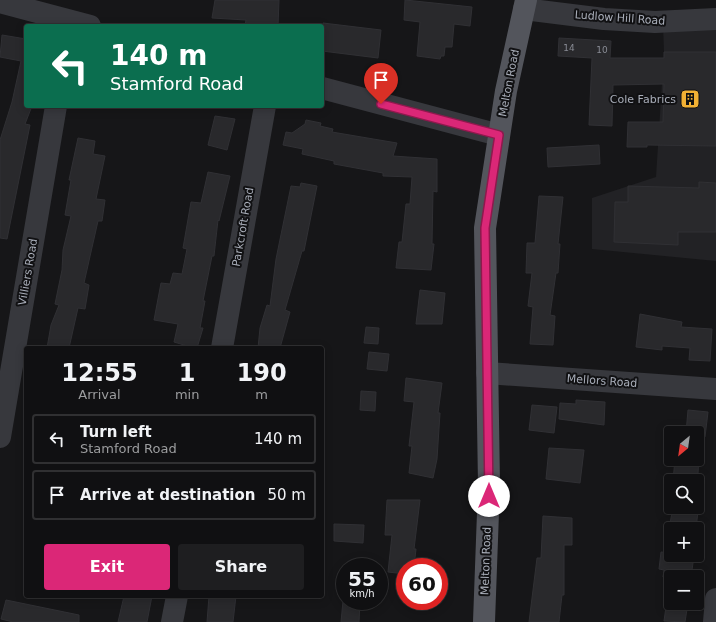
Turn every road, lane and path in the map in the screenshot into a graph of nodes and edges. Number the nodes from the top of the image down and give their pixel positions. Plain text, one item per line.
1 (0, 2) edge
2 (525, 4) edge
3 (716, 19) edge
4 (77, 24) edge
5 (324, 89) edge
6 (56, 108) edge
7 (265, 108) edge
8 (499, 135) junction
9 (222, 346) edge
10 (487, 373) junction
11 (716, 389) edge
12 (0, 437) edge
13 (177, 598) edge
14 (716, 599) edge
15 (172, 622) edge
16 (484, 622) edge
17 (714, 622) edge

1 - 4 street
2 - 3 street, Ludlow Hill Road
2 - 8 main road, Melton Road
5 - 8 street
6 - 12 street, Villiers Road
7 - 9 street, Parkcroft Road
8 - 10 main road, Melton Road
10 - 11 street, Mellors Road
10 - 16 main road, Melton Road
13 - 15 street
14 - 17 street

